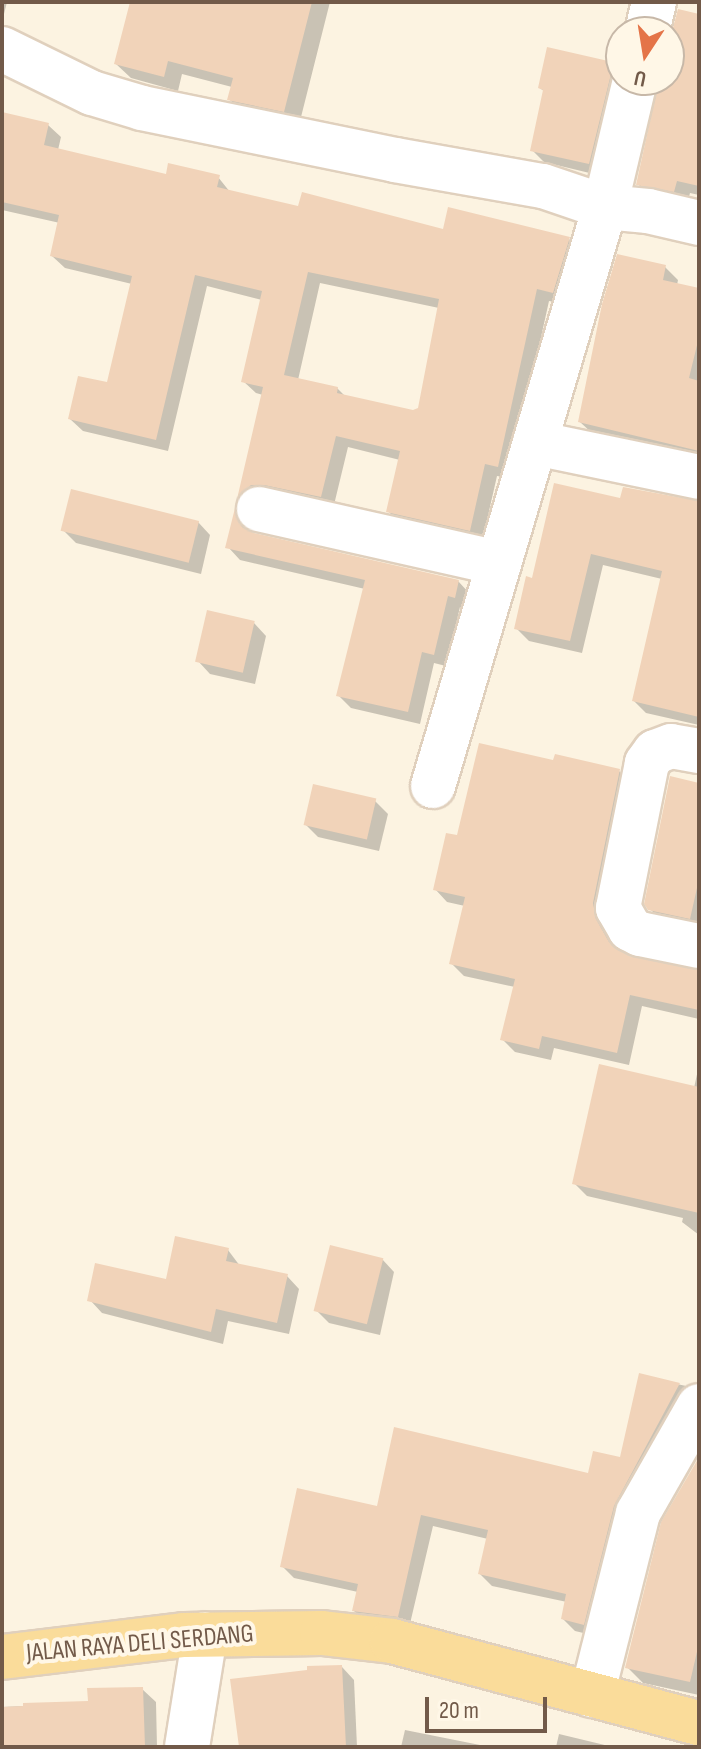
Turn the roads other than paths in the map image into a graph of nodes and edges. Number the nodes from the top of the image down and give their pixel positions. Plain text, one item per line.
1 (2, 49) edge
2 (631, 96) edge
3 (605, 207) junction
4 (699, 223) edge
5 (535, 443) junction
6 (699, 477) edge
7 (259, 509) dead end
8 (499, 563) junction
9 (699, 751) edge
10 (433, 786) dead end
11 (699, 946) edge
12 (699, 1406) edge
13 (205, 1634) junction
14 (2, 1657) edge
15 (592, 1695) junction
16 (699, 1723) edge
17 (187, 1747) edge

1 - 3 street
2 - 3 street
3 - 4 street
3 - 5 street
5 - 6 street
5 - 8 street
7 - 8 street
8 - 10 street
9 - 11 street
12 - 15 street
13 - 14 main road, JALAN RAYA DELI SERDANG
13 - 15 main road, JALAN RAYA DELI SERDANG
13 - 17 street
15 - 16 main road, JALAN RAYA DELI SERDANG

